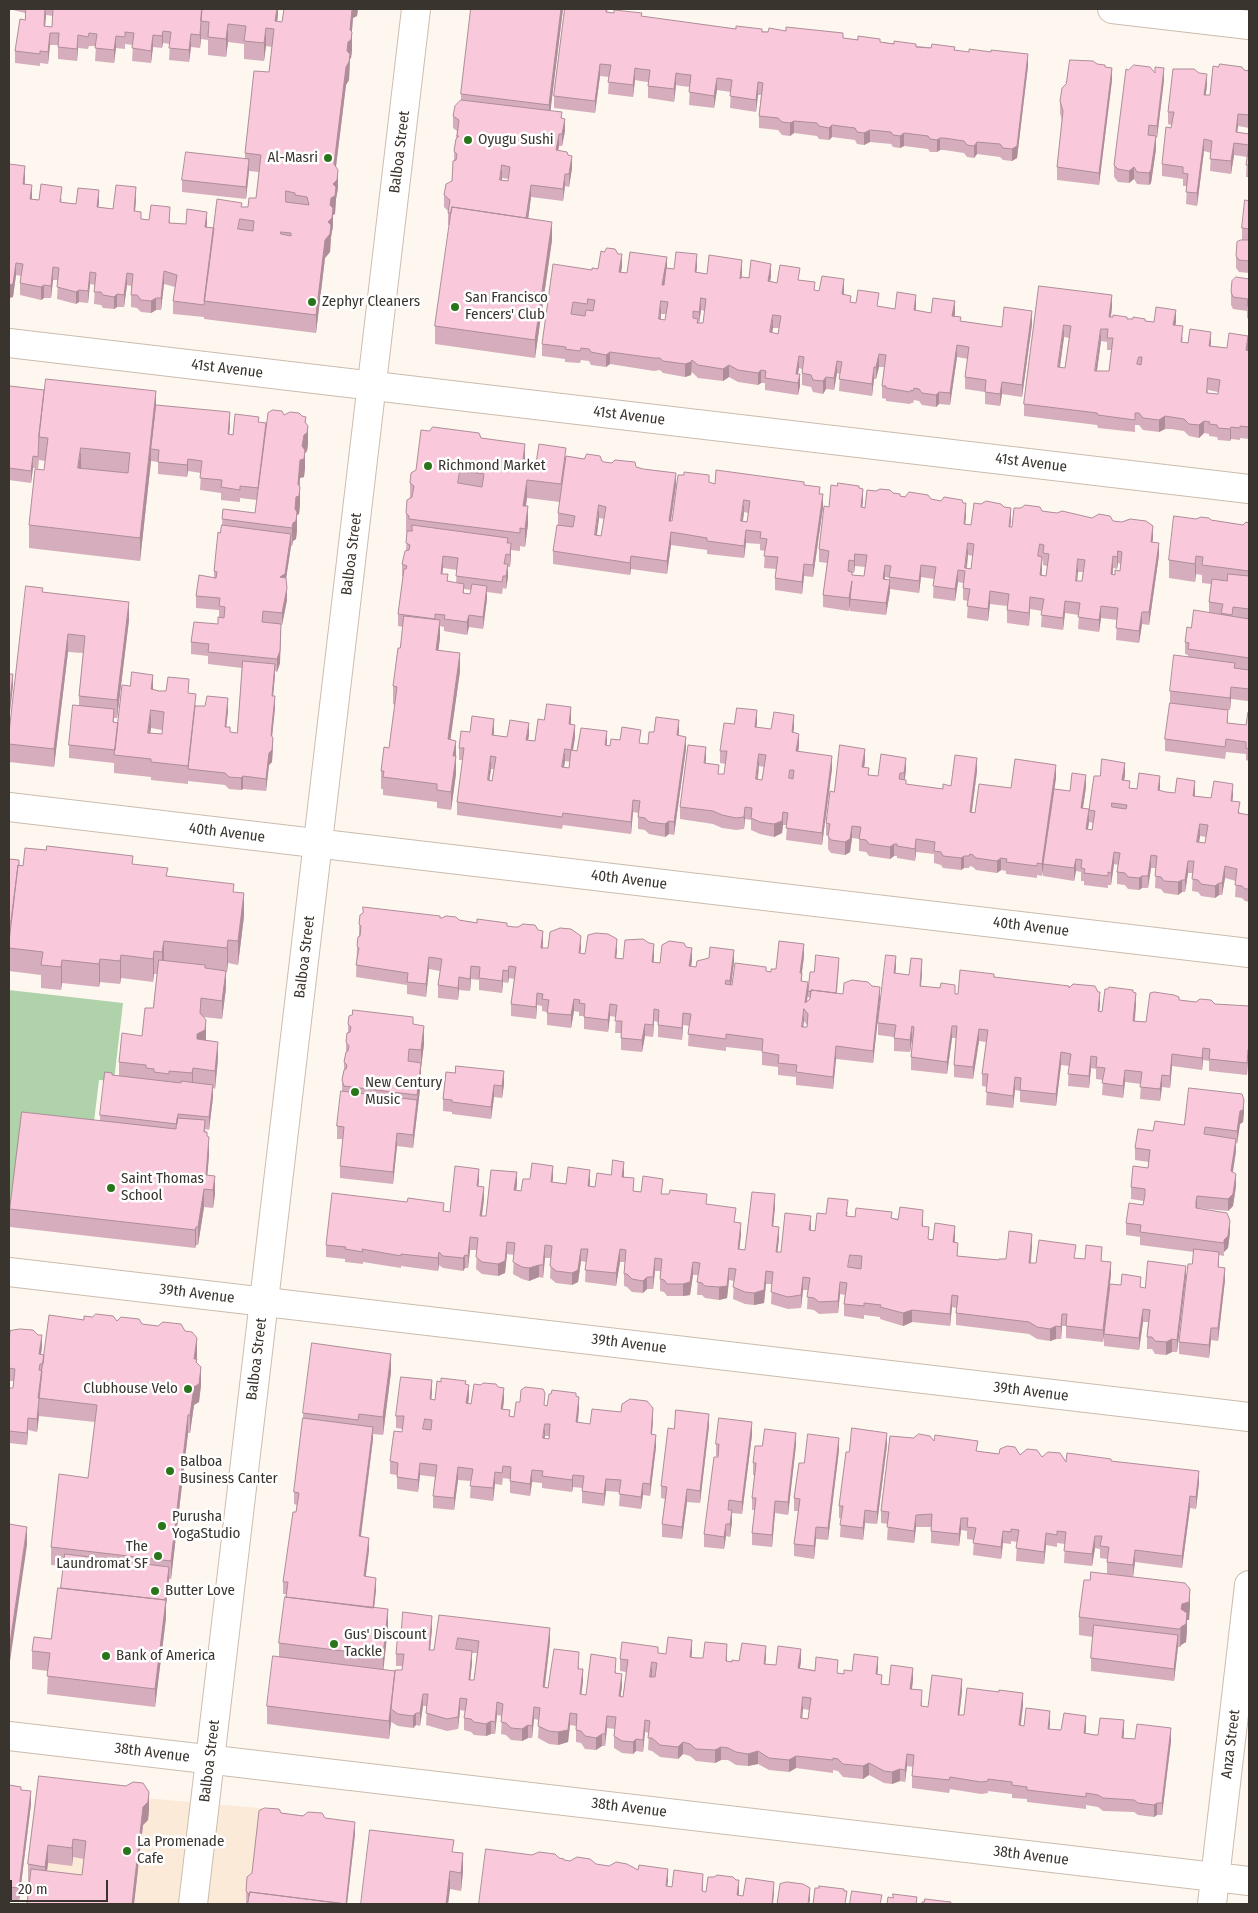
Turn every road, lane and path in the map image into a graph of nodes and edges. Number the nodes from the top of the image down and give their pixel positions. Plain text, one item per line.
1 (416, 9) edge
2 (1112, 9) edge
3 (1249, 25) edge
4 (9, 343) edge
5 (372, 386) junction
6 (1249, 489) edge
7 (9, 807) edge
8 (318, 844) junction
9 (1249, 953) edge
10 (9, 1272) edge
11 (264, 1302) junction
12 (1249, 1417) edge
13 (1249, 1585) edge
14 (9, 1736) edge
15 (210, 1759) junction
16 (1215, 1877) junction
17 (1249, 1881) edge
18 (193, 1904) edge
19 (1212, 1904) edge

1 - 5 street, Balboa Street
2 - 3 street
4 - 5 street, 41st Avenue
5 - 6 street, 41st Avenue
5 - 8 street, Balboa Street
7 - 8 street, 40th Avenue
8 - 9 street, 40th Avenue
8 - 11 street, Balboa Street
10 - 11 street, 39th Avenue
11 - 12 street, 39th Avenue
11 - 15 street, Balboa Street
13 - 16 street, Anza Street
14 - 15 street, 38th Avenue
15 - 16 street, 38th Avenue
15 - 18 street, Balboa Street
16 - 17 street, 38th Avenue
16 - 19 street, Anza Street

